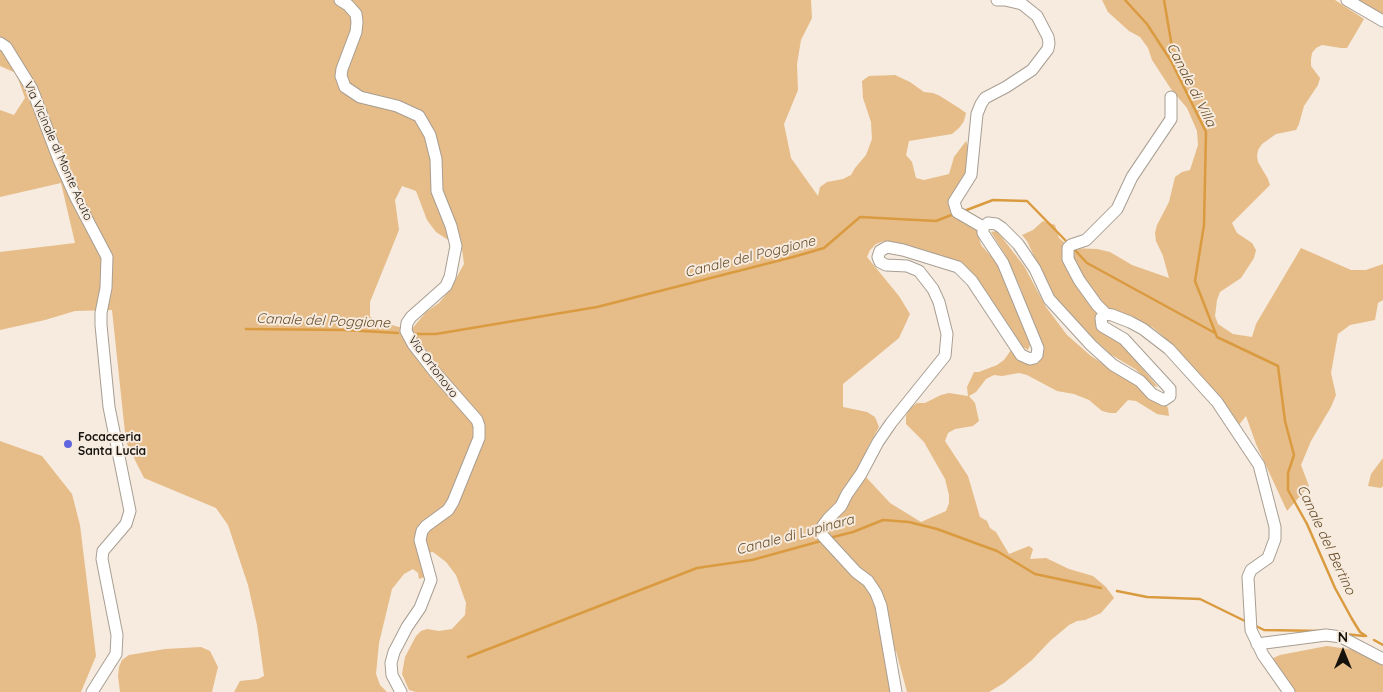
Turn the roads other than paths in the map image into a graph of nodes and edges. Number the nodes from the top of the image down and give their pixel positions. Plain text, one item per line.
1 (340, 0) edge
2 (997, 0) edge
3 (1347, 0) edge
4 (1383, 21) edge
5 (0, 43) edge
6 (1170, 97) dead end
7 (983, 227) junction
8 (1106, 314) junction
9 (1257, 644) junction
10 (1383, 659) edge
11 (92, 692) edge
12 (401, 692) edge
13 (896, 692) edge
14 (1290, 692) edge

1 - 12 street, Via Ortonovo
2 - 7 street
3 - 4 street
5 - 11 street, Via Vicinale di Monte Acuto
6 - 8 street
7 - 8 street
7 - 13 street
8 - 9 street
9 - 10 street
9 - 14 street

